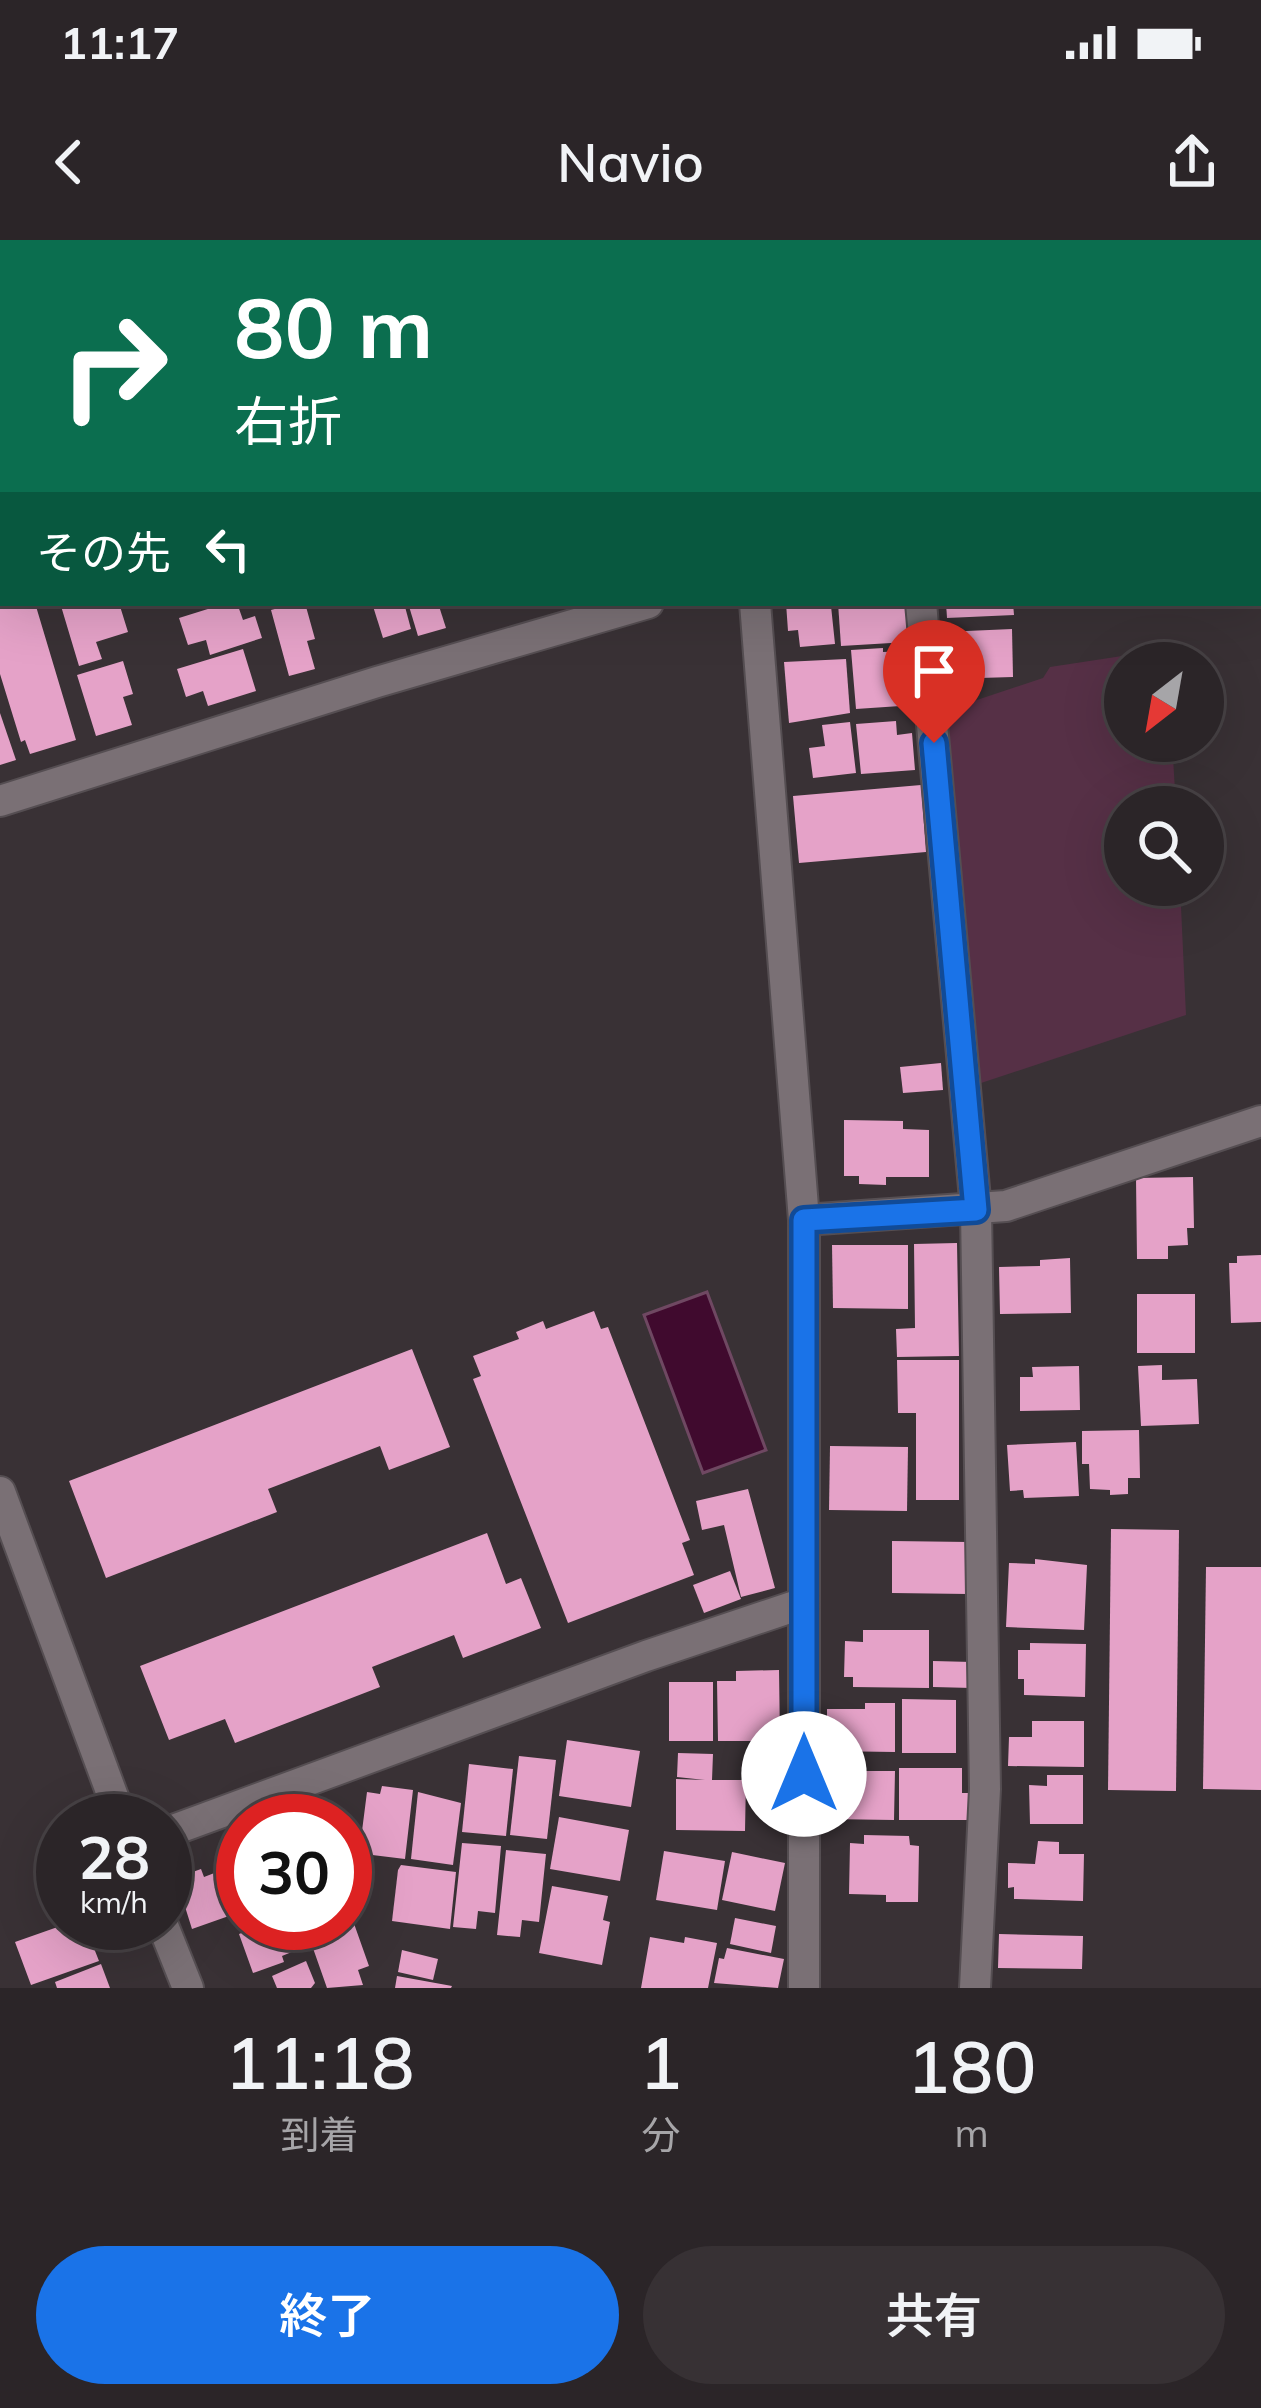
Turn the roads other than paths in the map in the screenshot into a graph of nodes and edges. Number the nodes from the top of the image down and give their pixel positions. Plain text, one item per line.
1 (638, 606) edge
2 (755, 606) edge
3 (921, 606) edge
4 (0, 801) edge
5 (1261, 1121) edge
6 (976, 1210) junction
7 (804, 1220) junction
8 (0, 1492) edge
9 (804, 1603) junction
10 (112, 1794) edge
11 (192, 1823) edge
12 (173, 1950) edge
13 (188, 1988) edge
14 (804, 1988) edge
15 (975, 1988) edge

1 - 4 street
2 - 7 street
3 - 6 street
5 - 6 street
6 - 7 street
6 - 15 street
7 - 9 street
8 - 10 street
9 - 11 street
9 - 14 street
12 - 13 street

